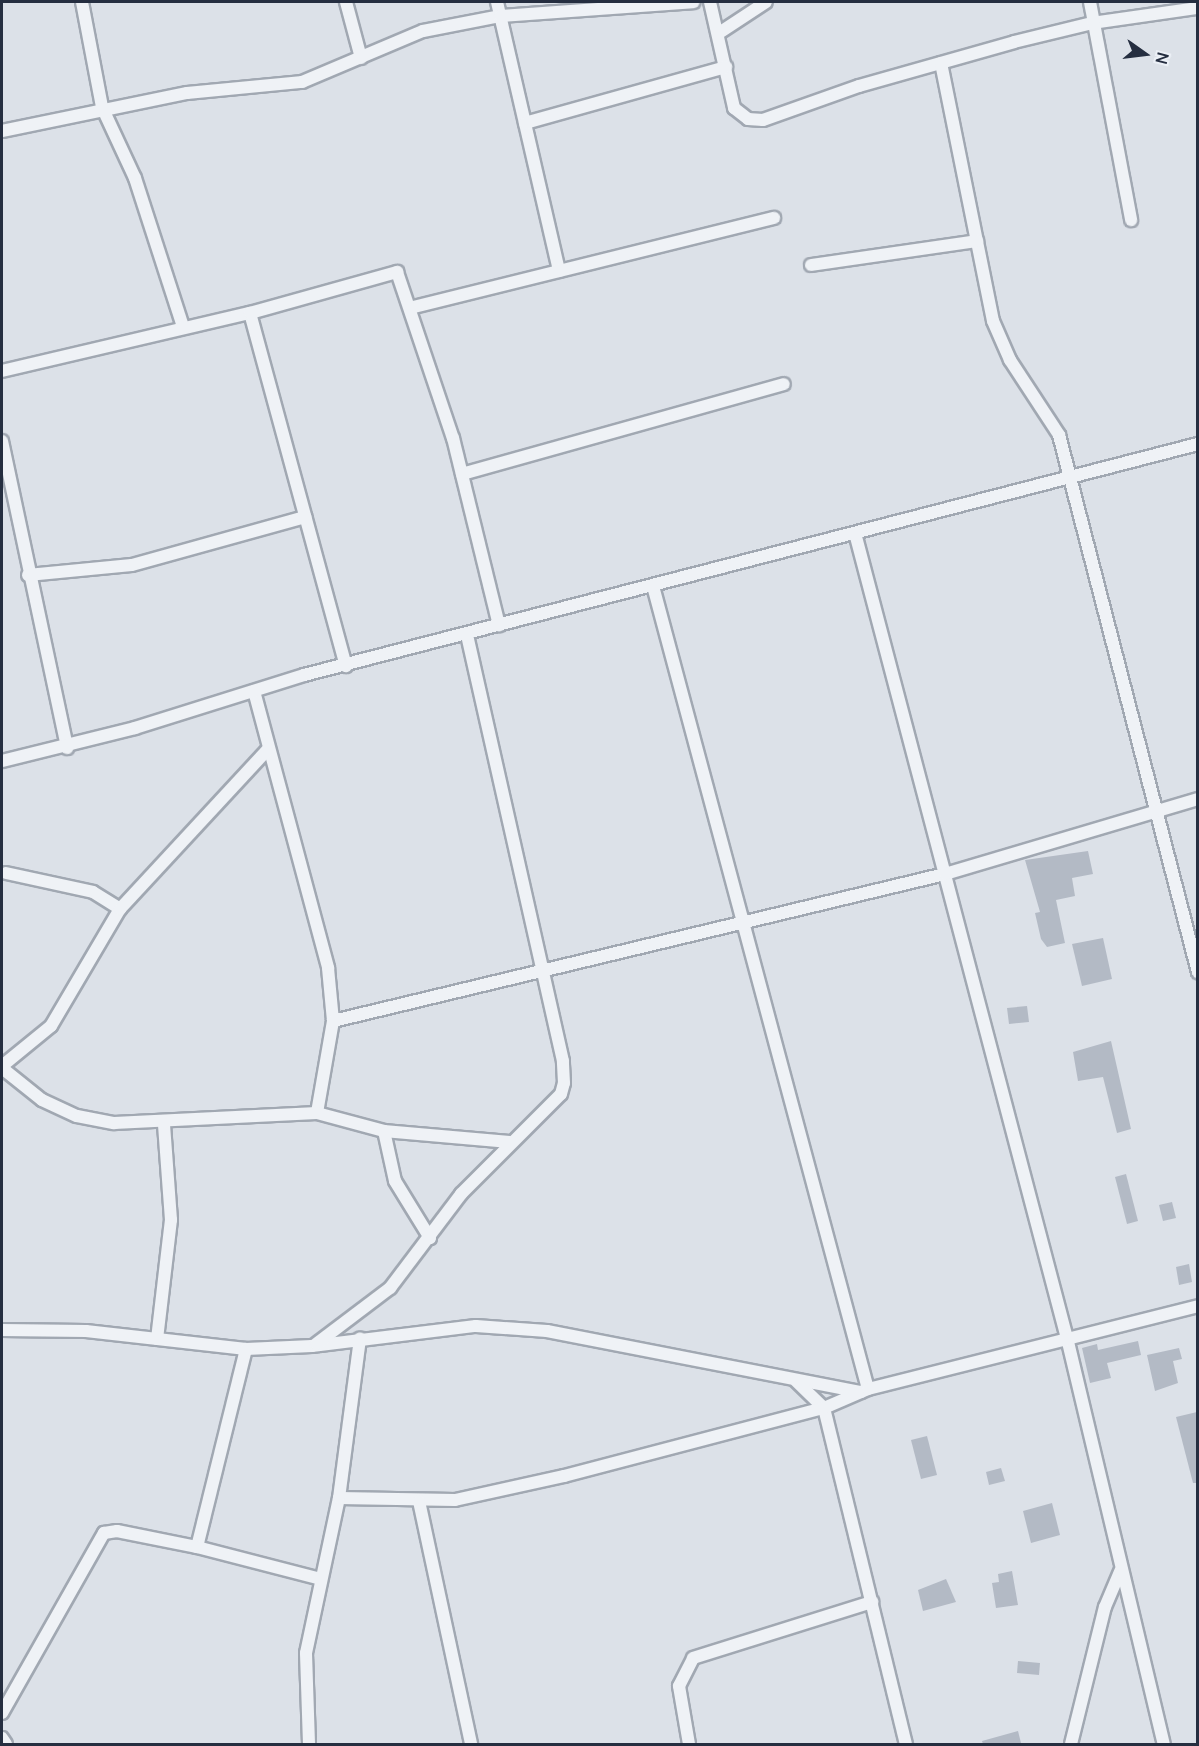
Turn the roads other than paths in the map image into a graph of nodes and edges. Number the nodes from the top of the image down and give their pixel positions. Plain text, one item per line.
1 (82, 2) edge
2 (346, 2) edge
3 (497, 2) edge
4 (693, 2) edge
5 (710, 2) edge
6 (766, 2) edge
7 (1090, 2) edge
8 (1197, 8) edge
9 (500, 16) junction
10 (1092, 23) junction
11 (719, 33) junction
12 (361, 58) junction
13 (941, 63) junction
14 (726, 67) junction
15 (102, 107) junction
16 (525, 123) junction
17 (2, 131) edge
18 (774, 218) dead end
19 (1131, 220) dead end
20 (977, 241) junction
21 (811, 265) dead end
22 (559, 271) junction
23 (414, 307) junction
24 (250, 313) junction
25 (183, 327) junction
26 (2, 371) edge
27 (784, 384) dead end
28 (2, 441) edge
29 (1197, 444) edge
30 (462, 474) junction
31 (1069, 478) junction
32 (305, 518) junction
33 (855, 533) junction
34 (28, 575) junction
35 (653, 586) junction
36 (499, 625) junction
37 (466, 635) junction
38 (346, 666) junction
39 (254, 691) junction
40 (67, 748) junction
41 (268, 749) junction
42 (2, 761) edge
43 (1197, 799) edge
44 (1159, 808) junction
45 (6, 873) dead end
46 (945, 874) junction
47 (120, 909) junction
48 (744, 922) junction
49 (539, 972) junction
50 (1197, 972) edge
51 (333, 1021) junction
52 (2, 1067) edge
53 (318, 1113) junction
54 (164, 1124) junction
55 (384, 1131) junction
56 (510, 1142) junction
57 (430, 1238) junction
58 (1197, 1306) edge
59 (361, 1314) junction
60 (2, 1330) edge
61 (364, 1337) junction
62 (157, 1339) junction
63 (1068, 1342) junction
64 (312, 1346) junction
65 (246, 1349) junction
66 (796, 1381) junction
67 (865, 1391) junction
68 (824, 1408) junction
69 (339, 1498) junction
70 (419, 1501) junction
71 (197, 1547) junction
72 (1120, 1571) junction
73 (321, 1579) junction
74 (872, 1602) junction
75 (2, 1713) edge
76 (2, 1738) edge
77 (6, 1744) edge
78 (309, 1744) edge
79 (471, 1744) edge
80 (689, 1744) edge
81 (906, 1744) edge
82 (1071, 1744) edge
83 (1164, 1744) edge

1 - 15 street
2 - 12 street
3 - 9 street
4 - 9 street
5 - 11 street
6 - 11 street
7 - 10 street
8 - 10 street
9 - 12 street
9 - 16 street
10 - 13 street
10 - 19 street
11 - 14 street
12 - 15 street
13 - 14 street
13 - 20 street
14 - 16 street
15 - 17 street
15 - 25 street
16 - 22 street
18 - 22 street
20 - 21 street
20 - 31 street
22 - 23 street
23 - 24 street
23 - 30 street
24 - 25 street
24 - 32 street
25 - 26 street
27 - 30 street
28 - 34 street
29 - 31 street
30 - 36 street
31 - 33 street
31 - 44 street
32 - 34 street
32 - 38 street
33 - 35 street
33 - 46 street
34 - 40 street
35 - 36 street
35 - 48 street
36 - 37 street
37 - 38 street
37 - 49 street
38 - 39 street
39 - 40 street
39 - 41 street
40 - 42 street
41 - 47 street
41 - 51 street
43 - 44 street
44 - 46 street
44 - 50 street
45 - 47 street
46 - 48 street
46 - 63 street
47 - 52 street
48 - 49 street
48 - 67 street
49 - 51 street
49 - 56 street
51 - 53 street
52 - 54 street
53 - 54 street
53 - 55 street
54 - 62 street
55 - 56 street
55 - 57 street
56 - 57 street
57 - 59 street
58 - 63 street
59 - 61 street
59 - 64 street
60 - 62 street
61 - 64 street
61 - 66 street
61 - 69 street
62 - 65 street
63 - 67 street
63 - 72 street
64 - 65 street
65 - 71 street
66 - 67 street
66 - 68 street
67 - 68 street
68 - 70 street
68 - 74 street
69 - 70 street
69 - 73 street
70 - 79 street
71 - 73 street
71 - 75 street
72 - 82 street
72 - 83 street
73 - 78 street
74 - 80 street
74 - 81 street
76 - 77 street

